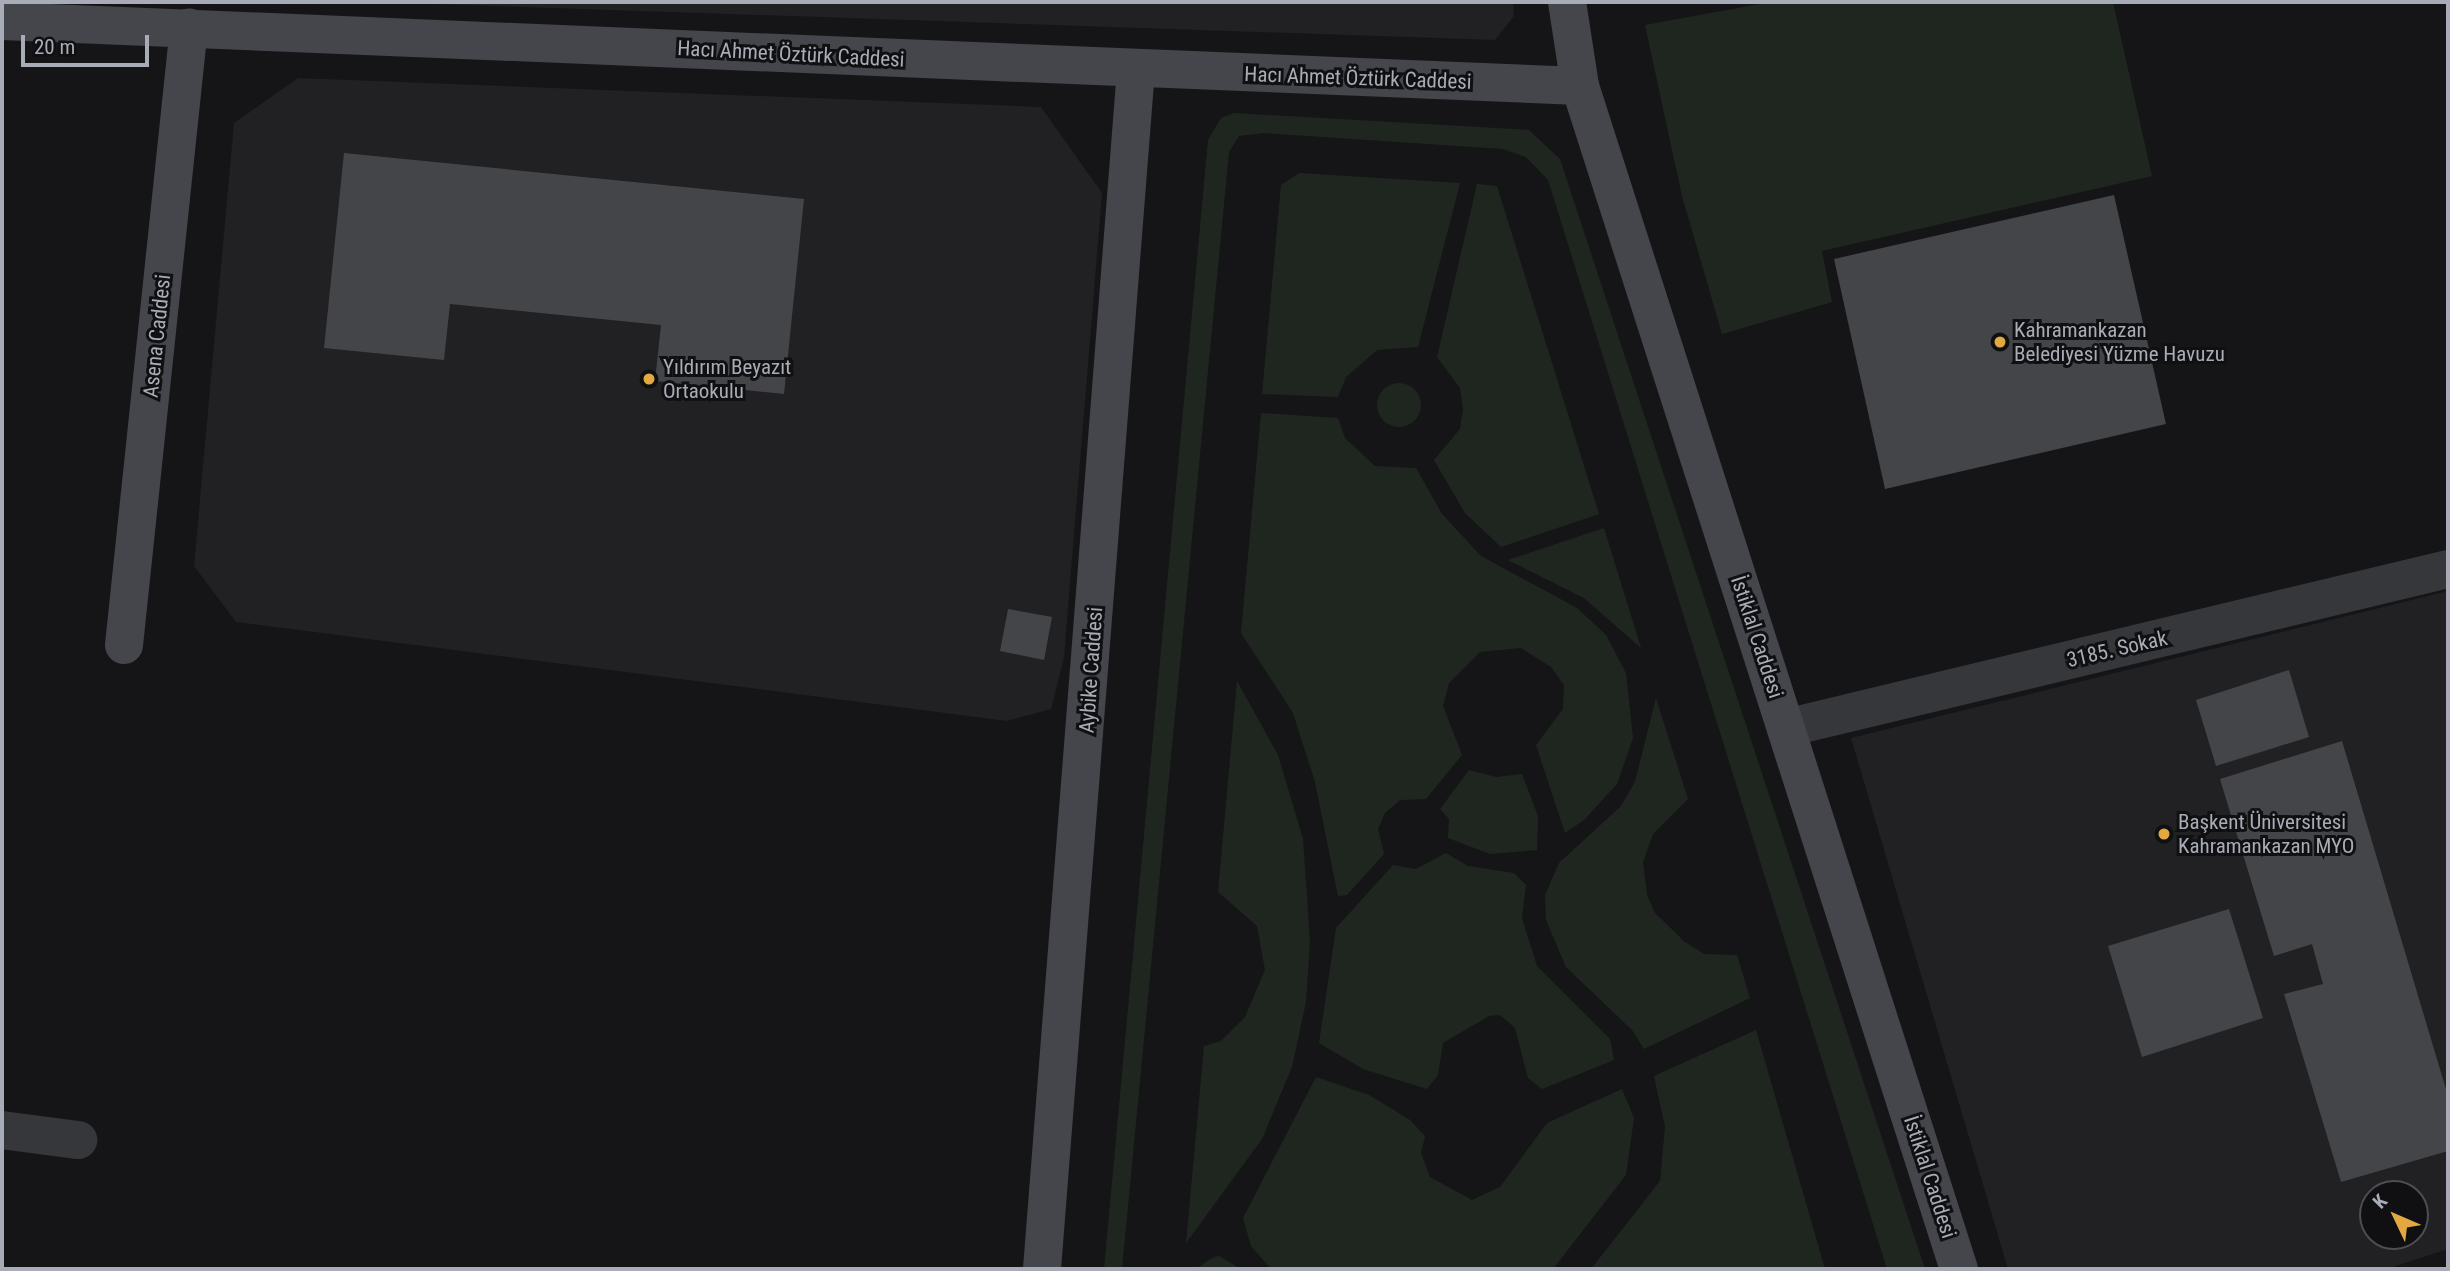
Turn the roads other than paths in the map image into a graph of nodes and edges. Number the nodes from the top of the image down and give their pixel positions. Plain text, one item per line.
1 (1567, 2) edge
2 (2, 20) edge
3 (189, 27) junction
4 (1136, 70) junction
5 (1580, 86) junction
6 (2448, 569) edge
7 (124, 645) dead end
8 (1786, 728) junction
9 (2, 1130) edge
10 (78, 1140) dead end
11 (1042, 1269) edge
12 (1959, 1269) edge

1 - 5 street, İstiklal Caddesi
2 - 3 street, Hacı Ahmet Öztürk Caddesi
3 - 4 street, Hacı Ahmet Öztürk Caddesi
3 - 7 street, Asena Caddesi
4 - 5 street, Hacı Ahmet Öztürk Caddesi
4 - 11 street, Aybike Caddesi
5 - 8 street, İstiklal Caddesi
6 - 8 street, 3185. Sokak
8 - 12 street, İstiklal Caddesi
9 - 10 street

